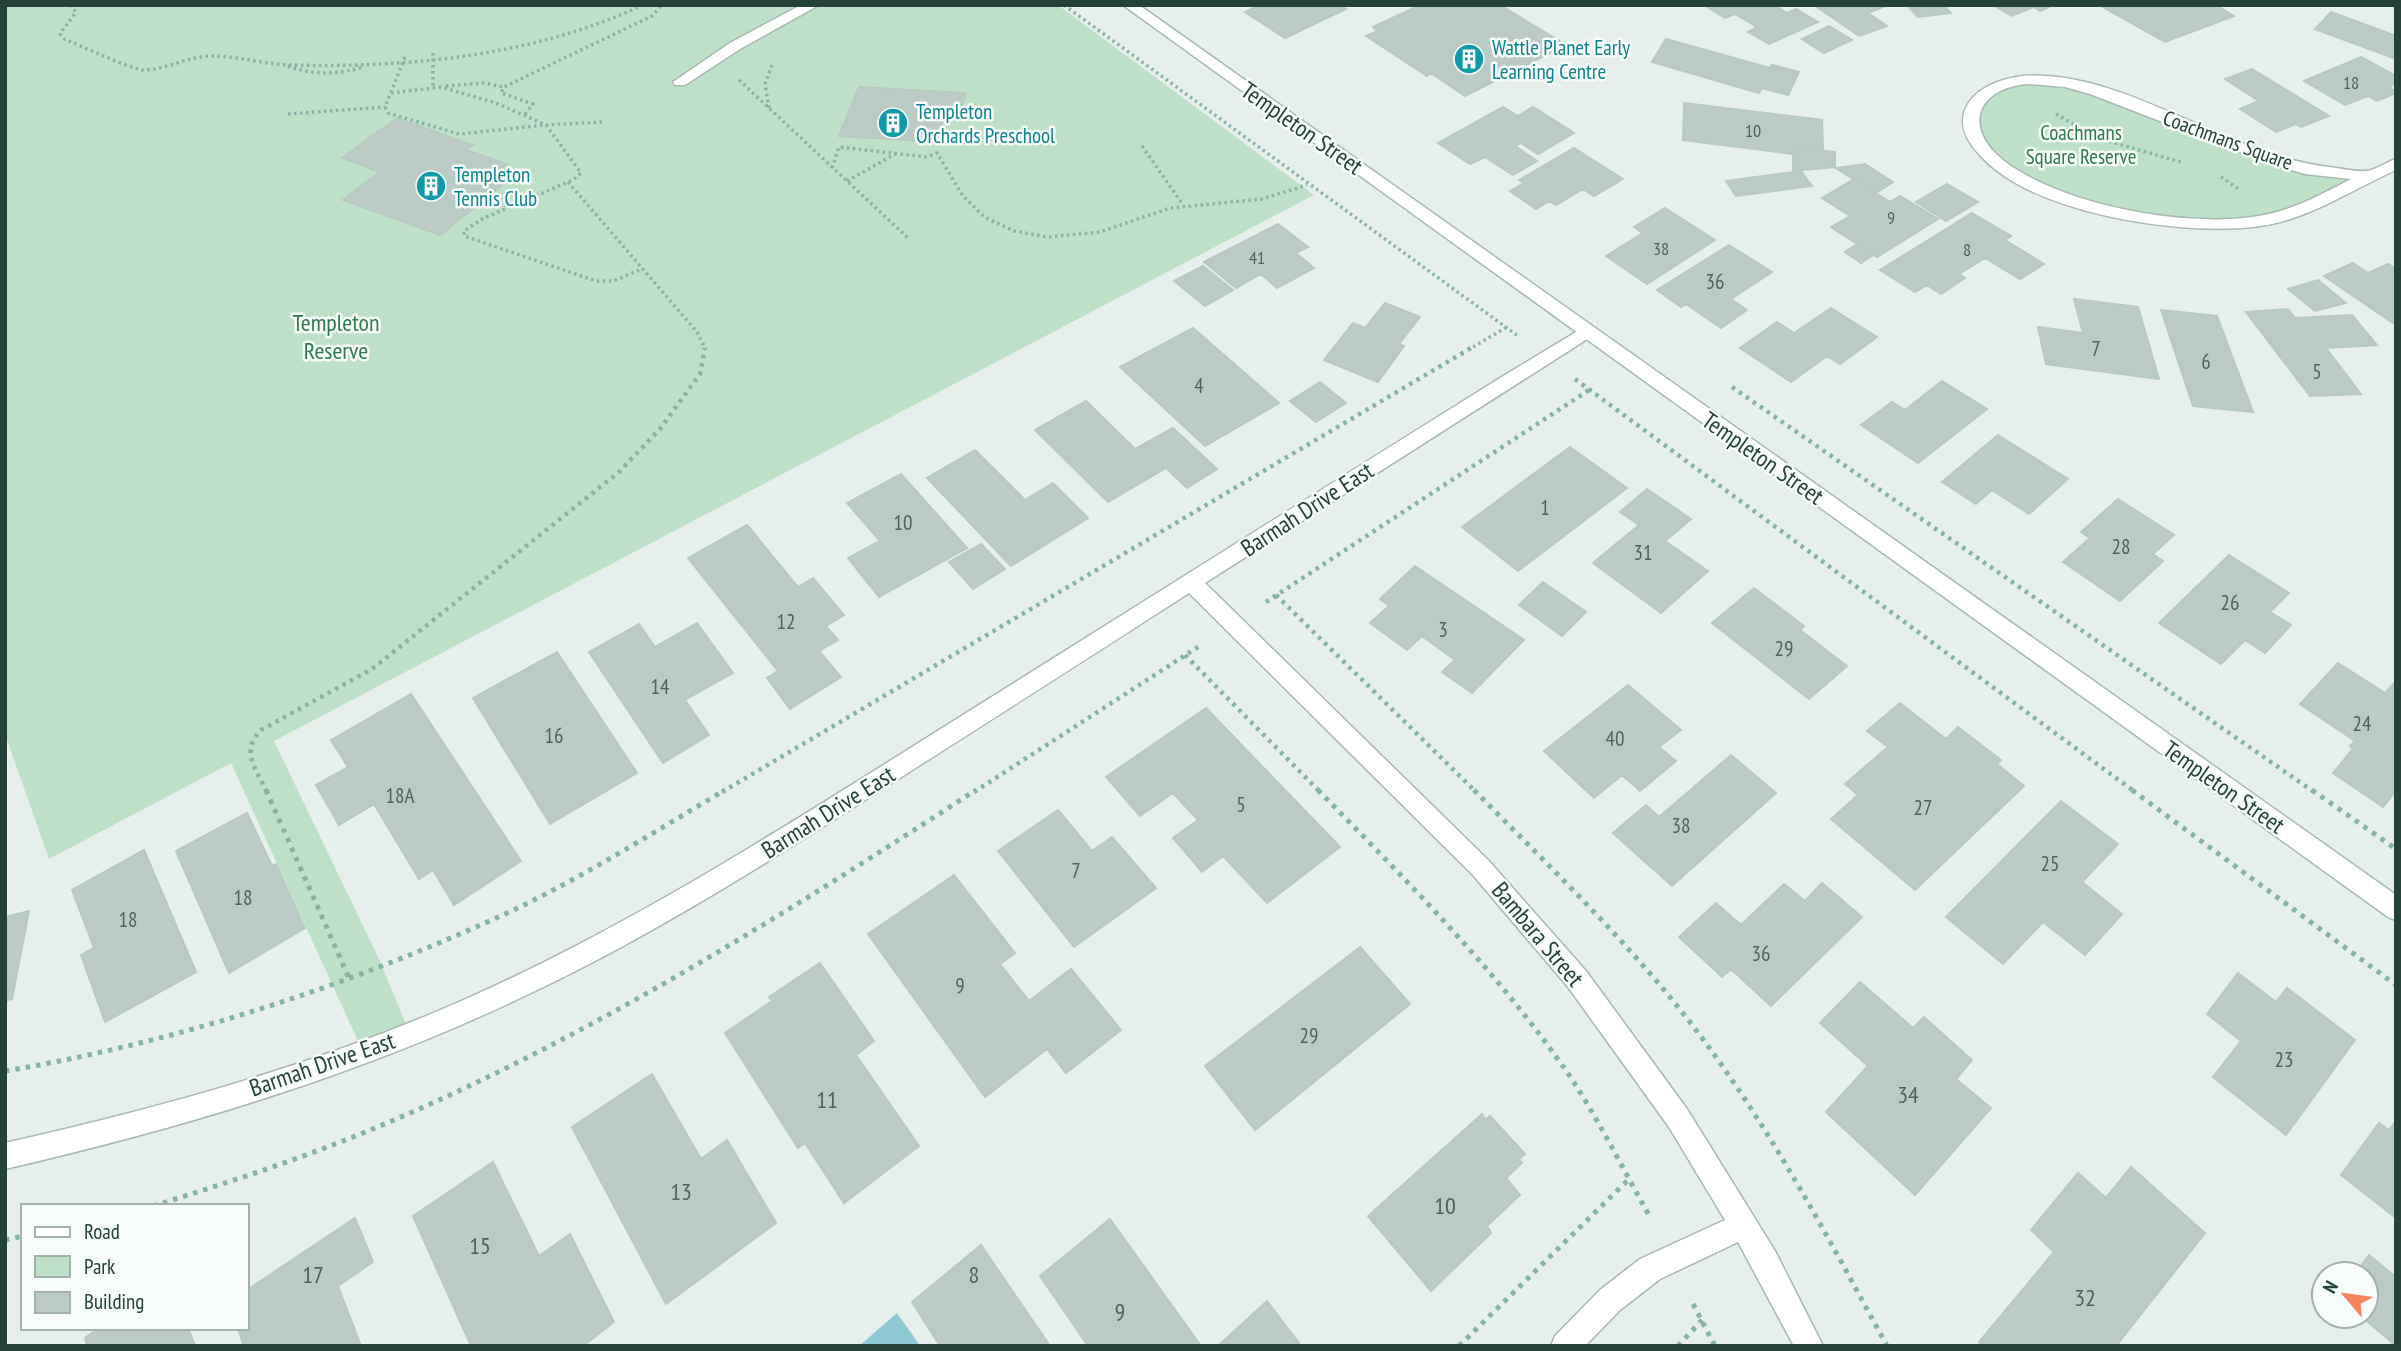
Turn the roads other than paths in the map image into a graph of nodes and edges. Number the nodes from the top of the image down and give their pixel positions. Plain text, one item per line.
1 (812, 5) edge
2 (1130, 5) edge
3 (680, 82) dead end
4 (2396, 164) edge
5 (2366, 176) junction
6 (1586, 332) junction
7 (1192, 583) junction
8 (2396, 909) edge
9 (5, 1156) edge
10 (1743, 1226) junction
11 (1565, 1346) edge
12 (1809, 1346) edge

1 - 3 street
2 - 6 street, Templeton Street
4 - 5 street, Coachmans Square
5 - 5 street, Coachmans Square
6 - 7 street, Barmah Drive East
6 - 8 street, Templeton Street
7 - 9 street, Barmah Drive East
7 - 10 street, Bambara Street
10 - 11 street
10 - 12 street, Bambara Street

